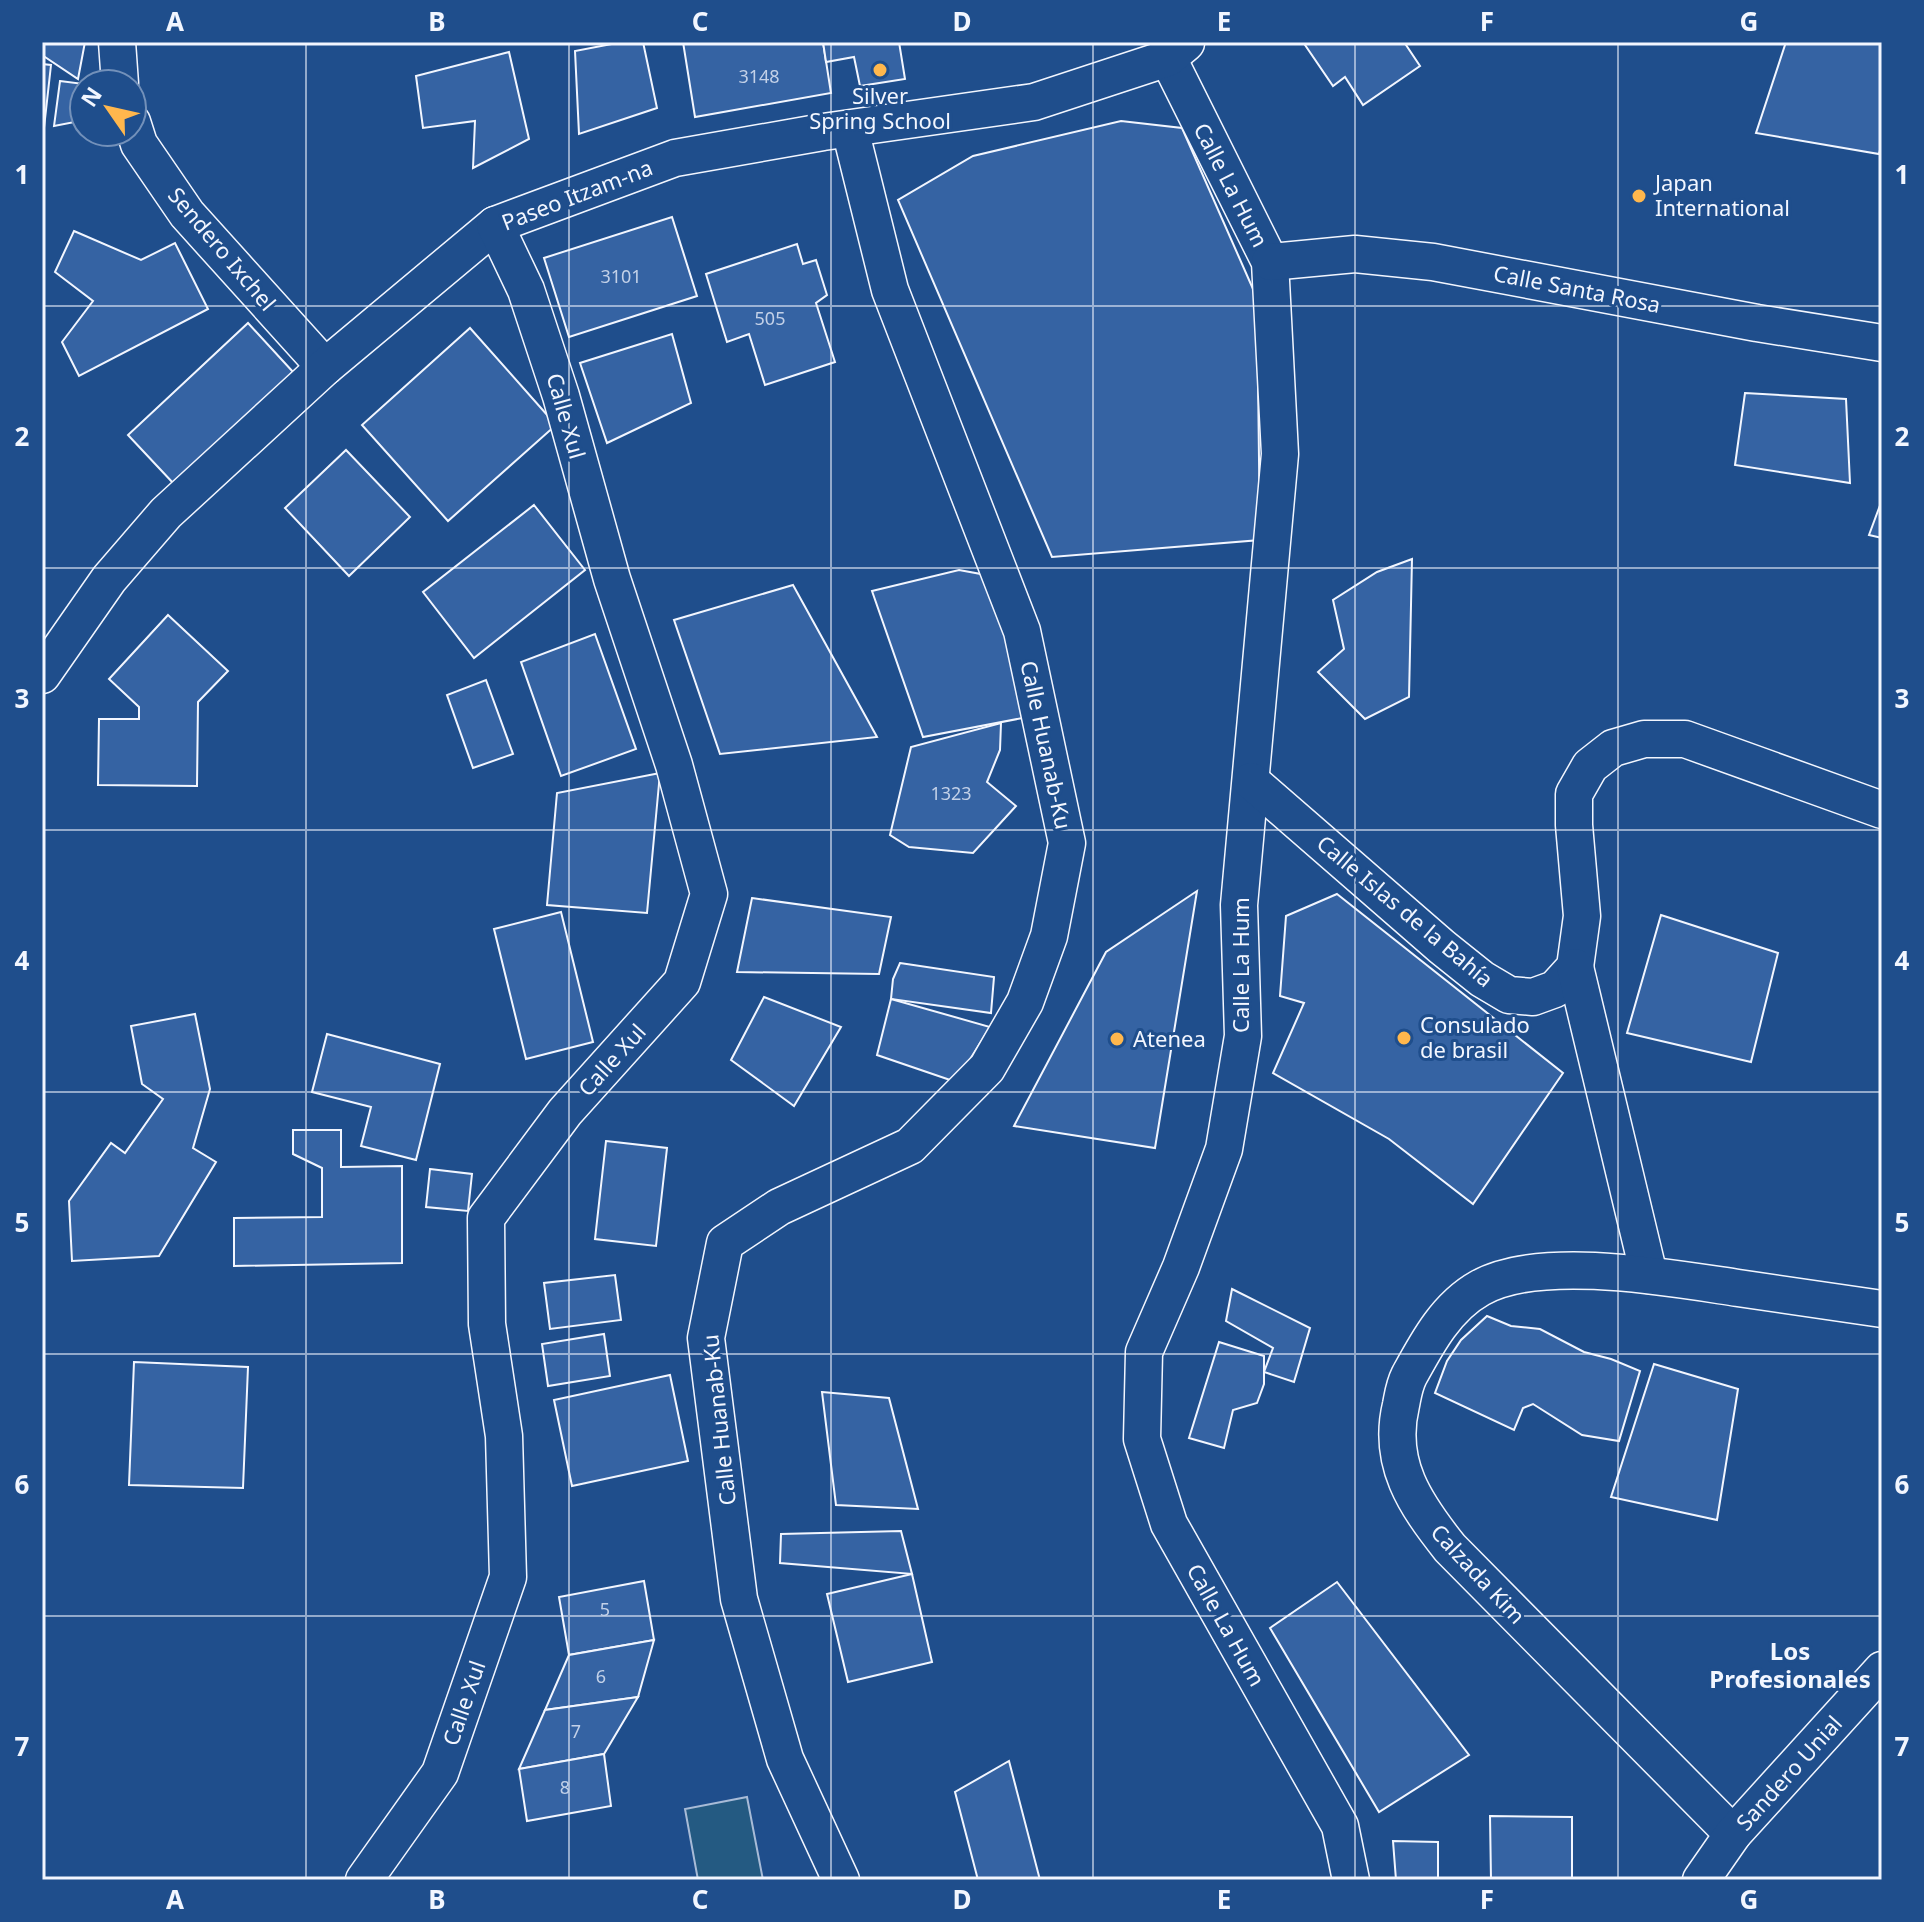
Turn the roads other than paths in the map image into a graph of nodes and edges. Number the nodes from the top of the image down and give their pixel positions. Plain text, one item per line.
1 (117, 42) edge
2 (1178, 50) edge
3 (117, 68) edge
4 (850, 129) junction
5 (142, 148) edge
6 (495, 225) junction
7 (1270, 262) junction
8 (1882, 343) edge
9 (325, 367) junction
10 (42, 675) edge
11 (1251, 781) junction
12 (1882, 810) edge
13 (1575, 967) junction
14 (1649, 1275) junction
15 (1882, 1309) edge
16 (1882, 1670) edge
17 (1733, 1834) junction
18 (364, 1880) edge
19 (841, 1880) edge
20 (1351, 1880) edge
21 (1701, 1880) edge

1 - 3 street
2 - 4 street, Paseo Itzam-na
2 - 7 street, Calle La Hum
4 - 6 street, Paseo Itzam-na
4 - 19 street, Calle Huanab-Ku
5 - 9 street, Sendero Ixchel
6 - 9 street, Paseo Itzam-na
6 - 18 street, Calle Xul
7 - 8 street, Calle Santa Rosa
7 - 11 street, Calle La Hum
9 - 10 street, Paseo Itzam-na
11 - 13 street, Calle Islas de la Bahía
11 - 20 street, Calle La Hum
12 - 13 street
13 - 14 street
14 - 15 street, Calzada Kim
14 - 17 street, Calzada Kim
16 - 17 street, Sandero Unial
17 - 21 street, Sandero Unial

